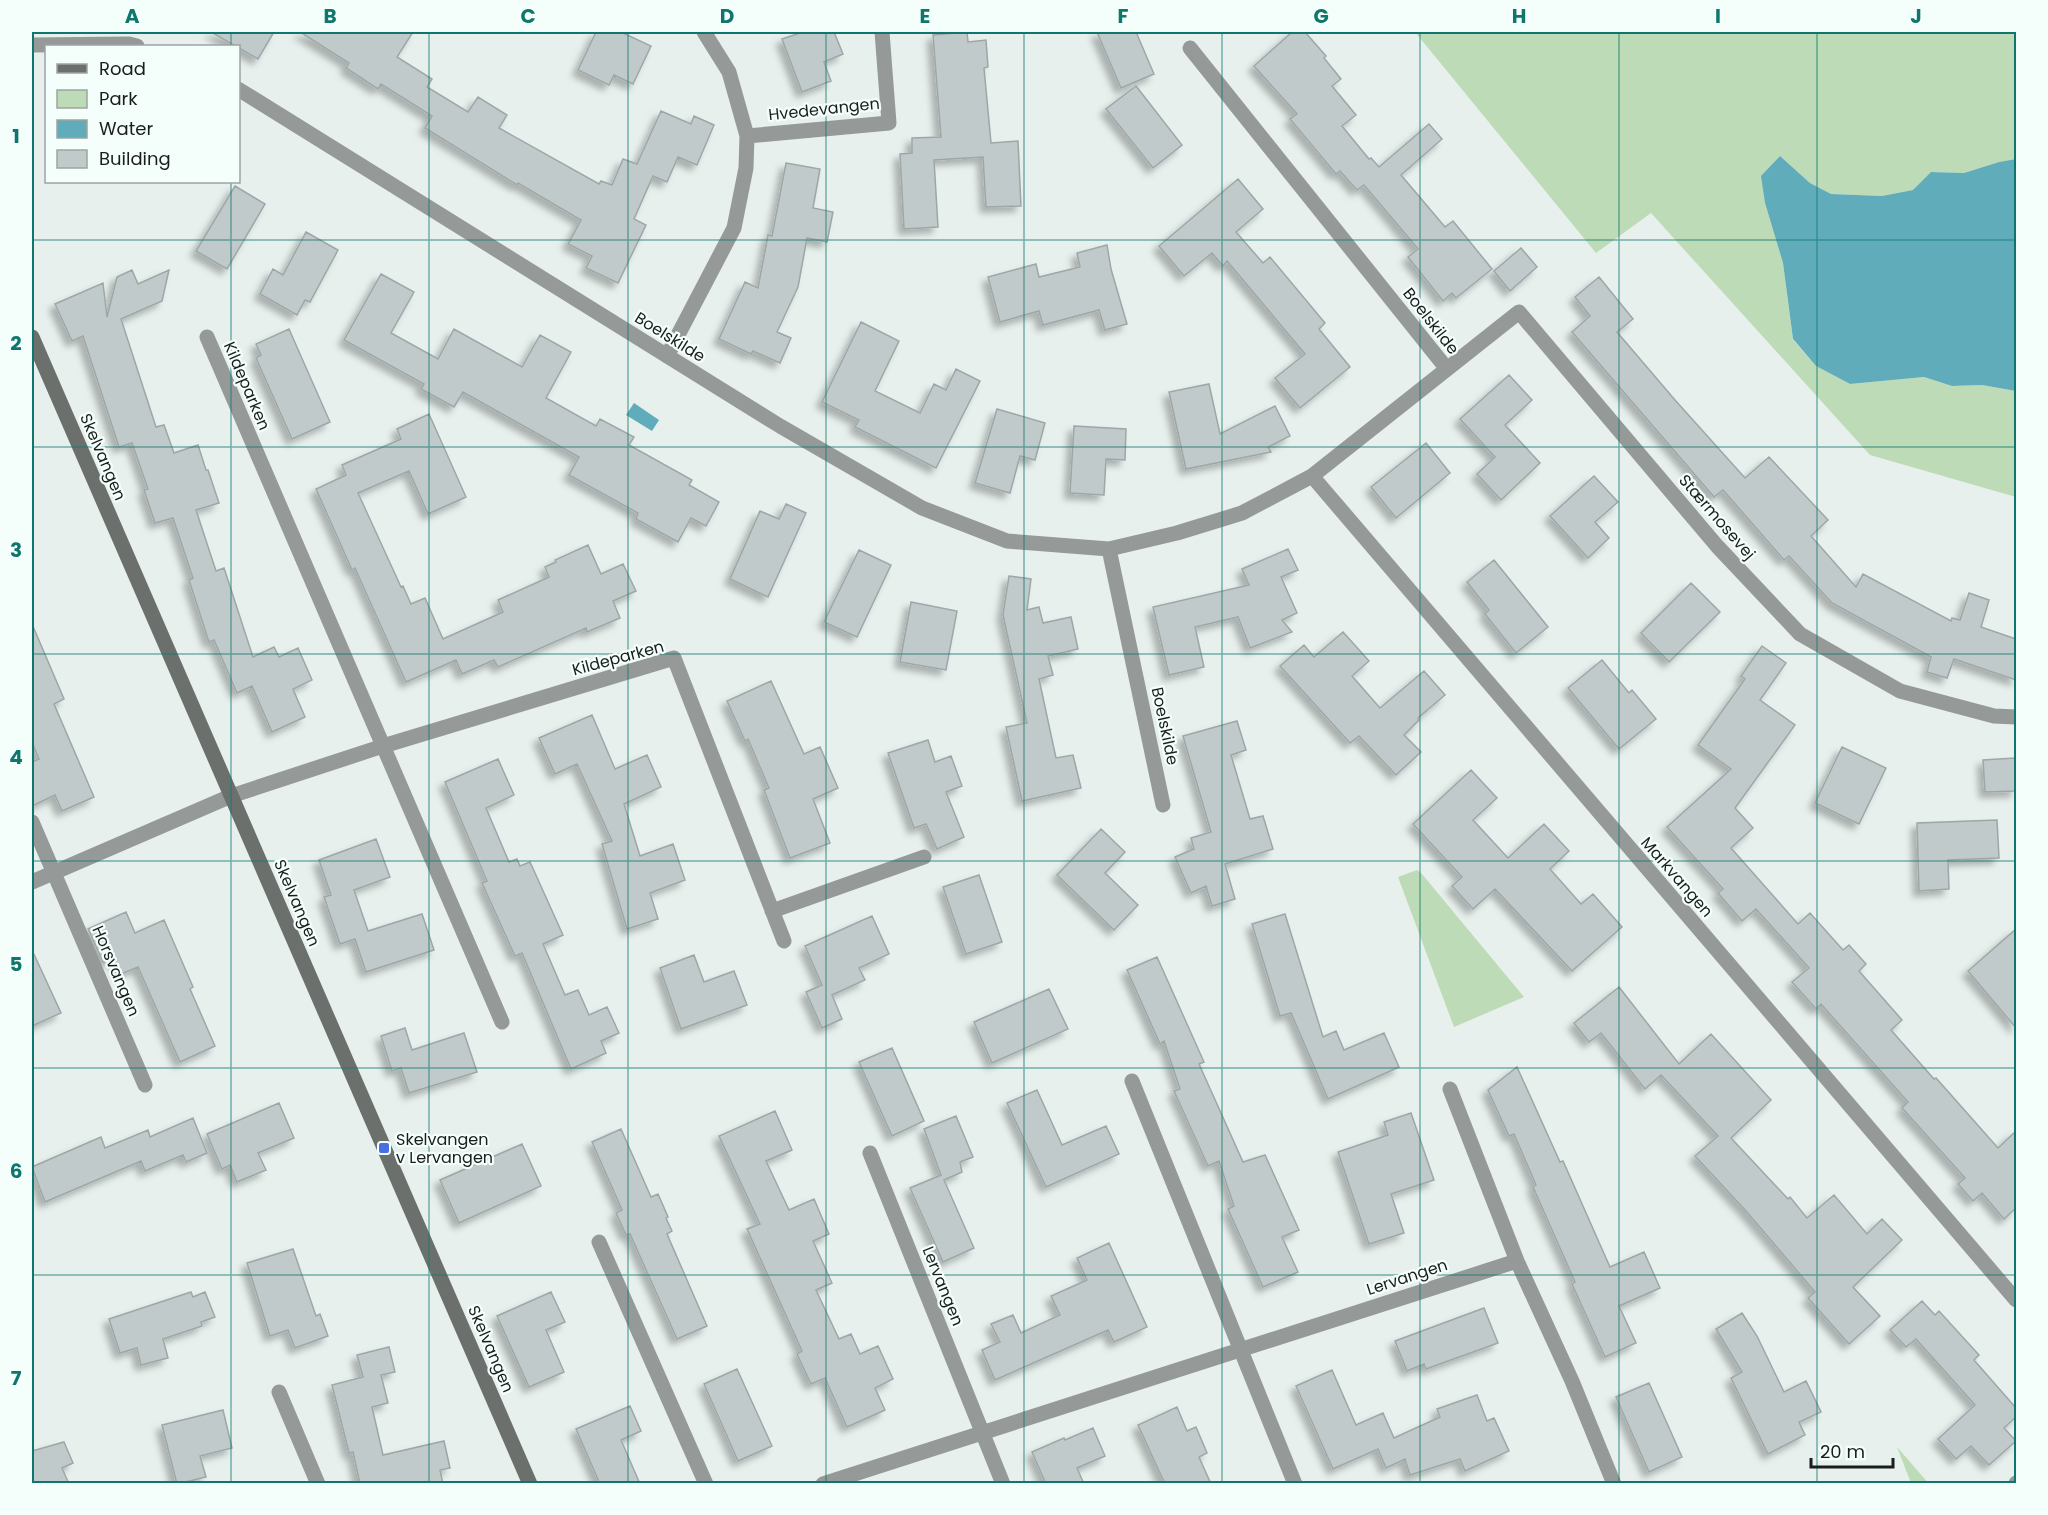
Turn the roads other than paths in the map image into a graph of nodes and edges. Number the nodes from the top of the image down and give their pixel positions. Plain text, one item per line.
1 (704, 32) edge
2 (882, 32) edge
3 (32, 45) edge
4 (133, 45) edge
5 (1190, 48) dead end
6 (240, 90) edge
7 (747, 136) junction
8 (32, 337) edge
9 (207, 337) dead end
10 (667, 356) junction
11 (1447, 369) junction
12 (1312, 476) junction
13 (1109, 549) junction
14 (2016, 717) edge
15 (383, 746) junction
16 (231, 796) junction
17 (1163, 806) dead end
18 (32, 822) edge
19 (924, 858) dead end
20 (53, 872) junction
21 (32, 882) edge
22 (772, 911) junction
23 (784, 941) dead end
24 (502, 1022) dead end
25 (1132, 1081) dead end
26 (145, 1085) dead end
27 (1450, 1089) dead end
28 (870, 1153) dead end
29 (599, 1242) dead end
30 (1516, 1261) junction
31 (2016, 1300) edge
32 (1241, 1349) junction
33 (279, 1392) dead end
34 (982, 1432) junction
35 (318, 1484) edge
36 (530, 1484) edge
37 (706, 1484) edge
38 (823, 1484) edge
39 (1003, 1484) edge
40 (1295, 1484) edge
41 (1614, 1484) edge

1 - 7 street, Hvedevangen
2 - 7 street, Hvedevangen
3 - 4 street
5 - 11 street, Boelskilde
6 - 10 street, Boelskilde
7 - 10 street, Hvedevangen
8 - 16 street, Skelvangen
9 - 15 street, Kildeparken
10 - 13 street, Boelskilde
11 - 12 street, Boelskilde
11 - 14 street, Stærmosevej
12 - 13 street, Boelskilde
12 - 31 street, Markvangen
13 - 17 street, Boelskilde
15 - 16 street, Kildeparken
15 - 22 street, Kildeparken
15 - 24 street, Kildeparken
16 - 20 street
16 - 36 street, Skelvangen
18 - 20 street, Horsvangen
19 - 22 street
20 - 21 street
20 - 26 street, Horsvangen
22 - 23 street, Kildeparken
25 - 32 street
27 - 30 street
28 - 34 street, Lervangen
29 - 37 street
30 - 32 street, Lervangen
30 - 41 street
32 - 34 street, Lervangen
32 - 40 street
33 - 35 street
34 - 38 street, Lervangen
34 - 39 street, Lervangen

